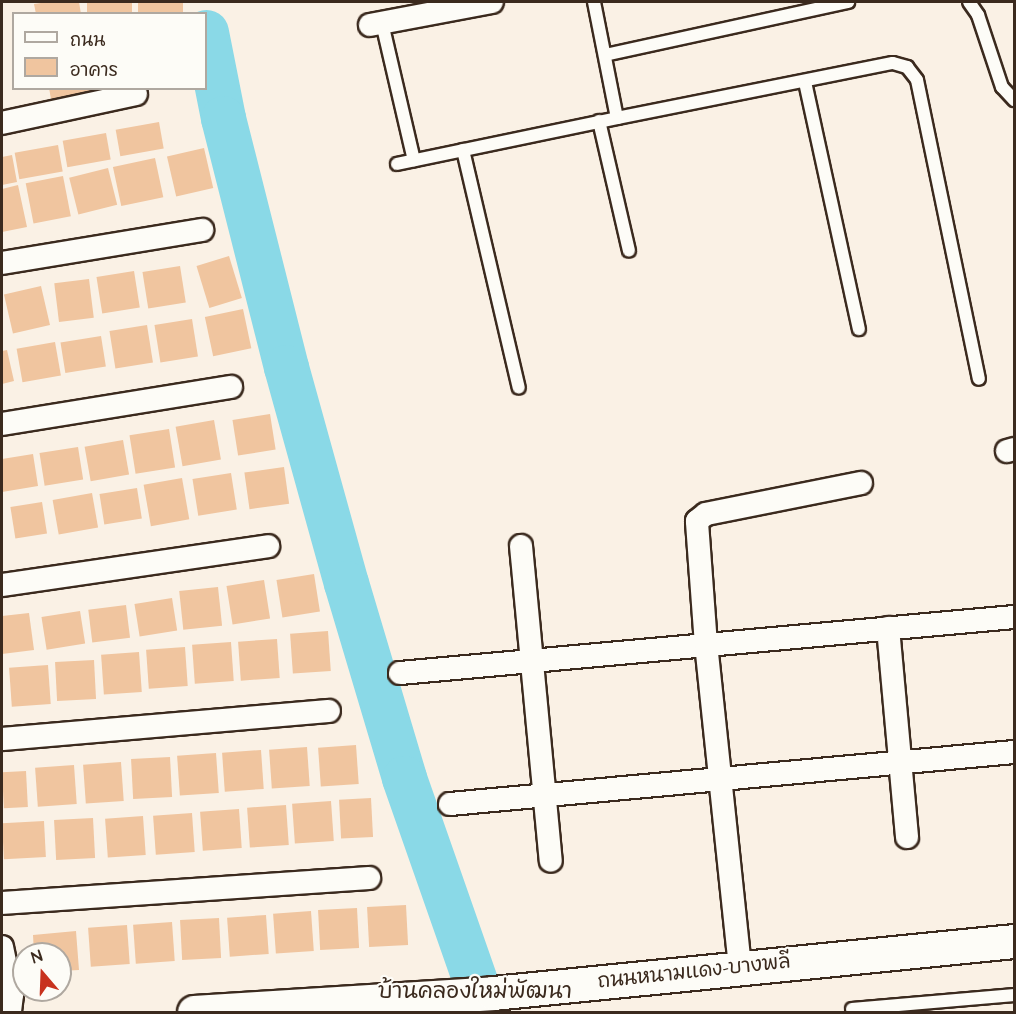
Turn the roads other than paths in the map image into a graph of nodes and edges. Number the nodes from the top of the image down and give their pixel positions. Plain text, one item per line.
1 (492, 2) edge
2 (594, 2) edge
3 (848, 2) edge
4 (969, 2) edge
5 (376, 24) joint
6 (605, 55) junction
7 (805, 82) junction
8 (136, 94) dead end
9 (1014, 100) edge
10 (617, 118) junction
11 (599, 121) junction
12 (2, 123) edge
13 (463, 150) junction
14 (414, 160) junction
15 (397, 164) dead end
16 (202, 230) dead end
17 (629, 251) dead end
18 (2, 263) edge
19 (859, 329) dead end
20 (979, 379) dead end
21 (231, 387) dead end
22 (519, 388) dead end
23 (2, 424) edge
24 (861, 483) dead end
25 (268, 546) dead end
26 (520, 546) dead end
27 (2, 585) edge
28 (1014, 617) edge
29 (888, 628) junction
30 (706, 645) junction
31 (533, 661) junction
32 (400, 673) dead end
33 (329, 711) dead end
34 (2, 739) edge
35 (1014, 752) edge
36 (901, 763) junction
37 (721, 776) junction
38 (545, 793) junction
39 (450, 804) dead end
40 (907, 837) dead end
41 (551, 861) dead end
42 (369, 878) dead end
43 (2, 903) edge
44 (1014, 941) edge
45 (2, 947) edge
46 (740, 967) junction
47 (1014, 995) edge
48 (852, 1009) dead end
49 (10, 1012) edge
50 (212, 1012) edge

1 - 5 street
2 - 6 lane
3 - 6 lane
4 - 9 lane
5 - 14 lane
6 - 10 lane
7 - 10 lane
7 - 19 lane
7 - 20 lane
8 - 12 street
10 - 11 lane
11 - 13 lane
11 - 17 lane
13 - 14 lane
13 - 22 lane
14 - 15 lane
16 - 18 street
21 - 23 street
24 - 30 street
25 - 27 street
26 - 31 street
28 - 29 street
29 - 30 street
29 - 36 street
30 - 31 street
30 - 37 street
31 - 32 street
31 - 38 street
33 - 34 street
35 - 36 street
36 - 37 street
36 - 40 street
37 - 38 street
37 - 46 street
38 - 39 street
38 - 41 street
42 - 43 street
44 - 46 main road, ถนนหนามแดง-บางพลี
45 - 49 street
46 - 50 main road, ถนนหนามแดง-บางพลี
47 - 48 lane

